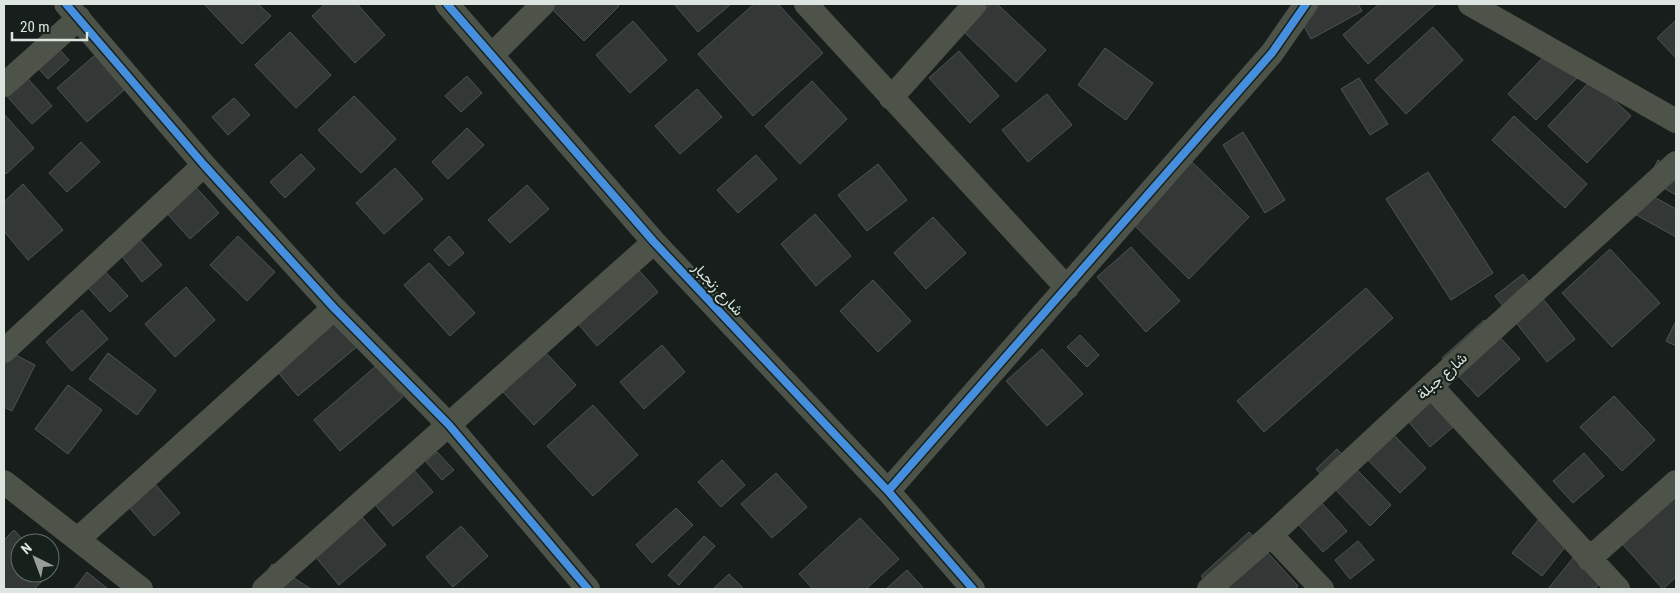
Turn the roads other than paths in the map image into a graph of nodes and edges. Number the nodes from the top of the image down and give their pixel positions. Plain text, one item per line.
1 (447, 4) edge
2 (543, 4) edge
3 (806, 4) edge
4 (975, 4) edge
5 (1306, 4) edge
6 (1470, 4) edge
7 (73, 11) edge
8 (492, 55) junction
9 (4, 85) edge
10 (891, 98) junction
11 (1676, 121) edge
12 (1676, 163) edge
13 (204, 165) junction
14 (654, 242) junction
15 (1067, 288) junction
16 (334, 308) junction
17 (4, 351) edge
18 (1430, 386) junction
19 (449, 425) junction
20 (4, 482) edge
21 (1676, 482) edge
22 (888, 491) junction
23 (1271, 535) junction
24 (78, 539) junction
25 (1589, 559) junction
26 (141, 589) edge
27 (264, 589) edge
28 (588, 589) edge
29 (974, 589) edge
30 (1210, 589) edge
31 (1322, 589) edge
32 (1618, 589) edge

1 - 8 street, شارع زنجبار
2 - 8 street
3 - 10 street
4 - 10 street
5 - 15 street
6 - 11 street
7 - 9 street
7 - 13 street
8 - 14 street, شارع زنجبار
10 - 15 street
12 - 18 street, شارع جبلة
13 - 16 street
13 - 17 street
14 - 19 street
14 - 22 street, شارع زنجبار
15 - 22 street
16 - 19 street
16 - 24 street
18 - 23 street, شارع جبلة
18 - 25 street
19 - 27 street
19 - 28 street
20 - 24 street
21 - 25 street
22 - 29 street, شارع زنجبار
23 - 30 street, شارع جبلة
23 - 31 street
24 - 26 street
25 - 32 street

